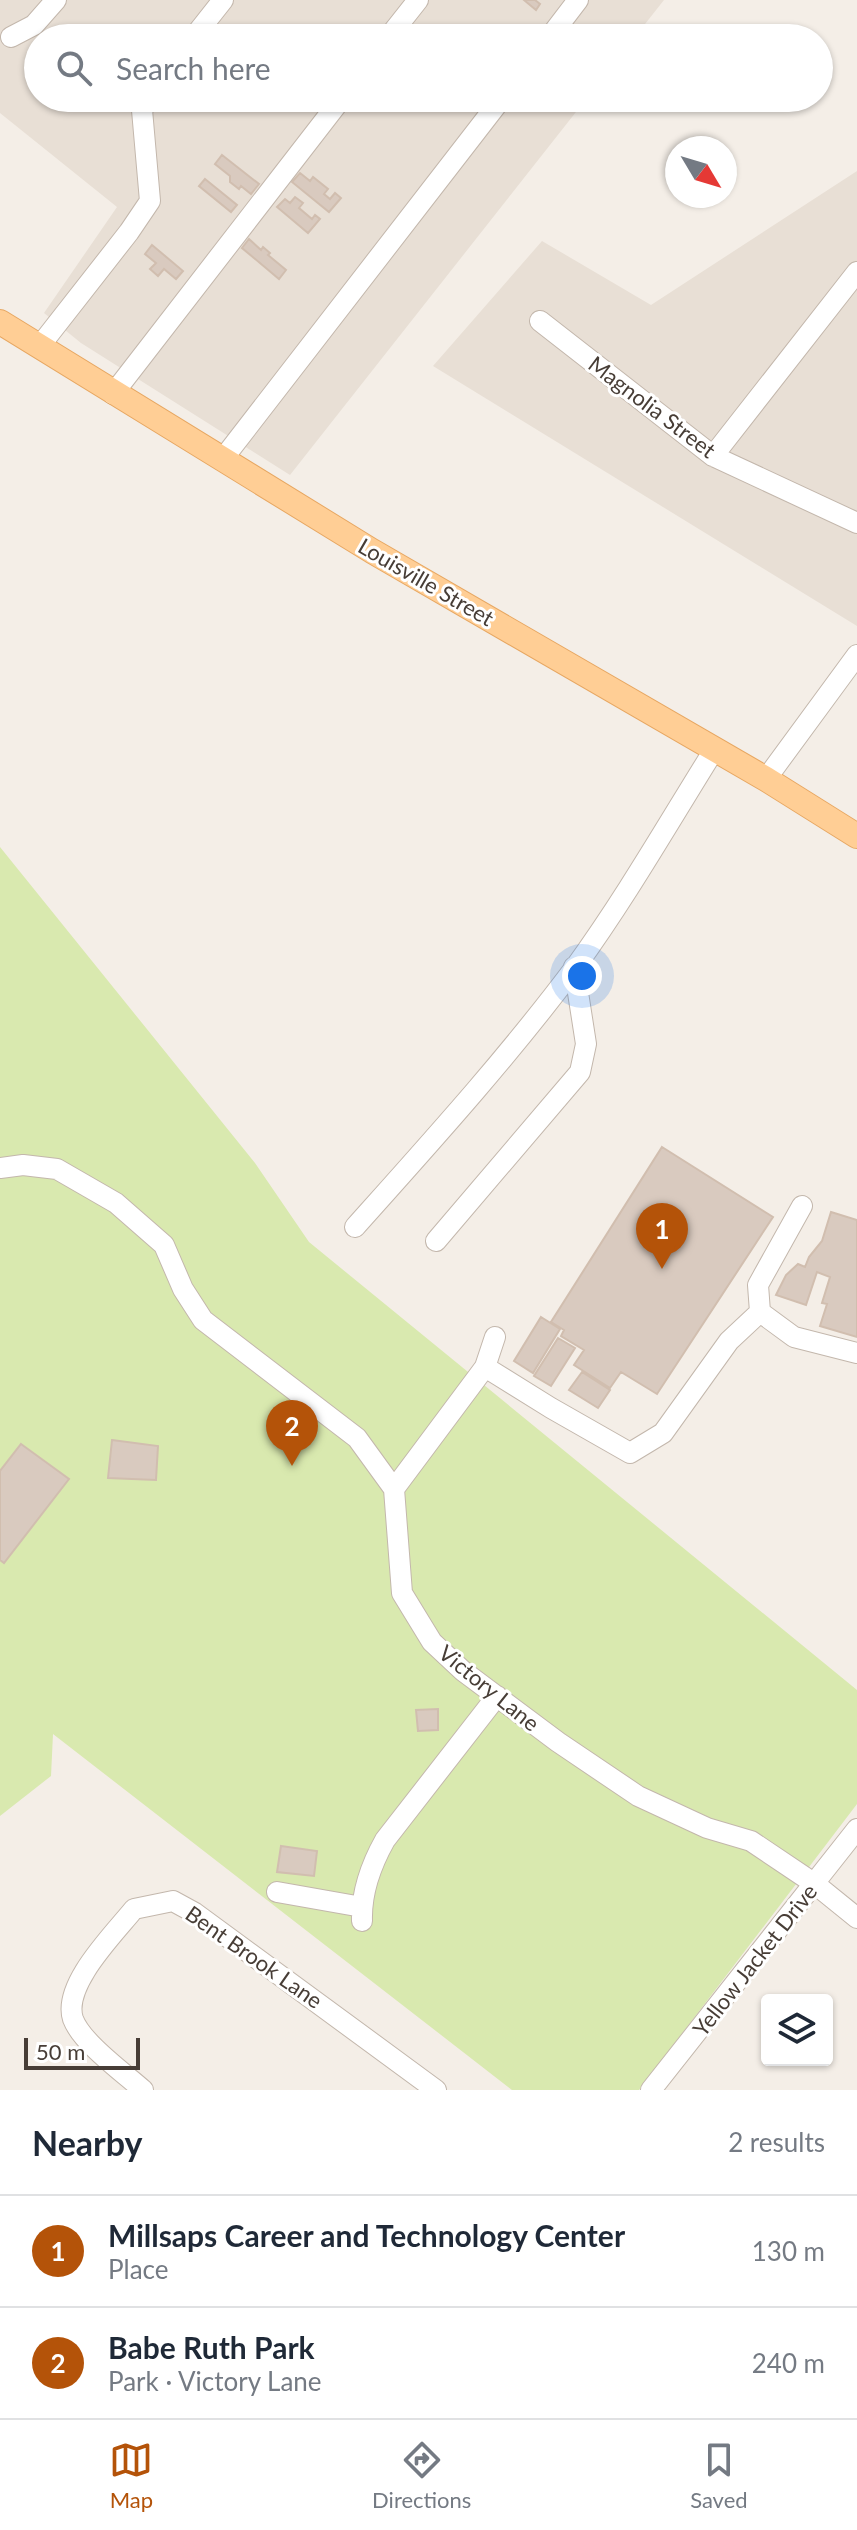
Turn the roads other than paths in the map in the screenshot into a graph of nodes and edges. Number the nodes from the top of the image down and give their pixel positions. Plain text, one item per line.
1 (56, 0) edge
2 (223, 0) edge
3 (418, 0) edge
4 (578, 0) edge
5 (35, 24) edge
6 (204, 24) edge
7 (399, 24) edge
8 (560, 24) edge
9 (24, 30) edge
10 (11, 37) dead end
11 (142, 112) edge
12 (331, 112) edge
13 (491, 112) edge
14 (857, 272) edge
15 (540, 321) dead end
16 (0, 322) edge
17 (39, 347) junction
18 (113, 394) junction
19 (713, 456) junction
20 (222, 460) junction
21 (857, 523) edge
22 (857, 655) edge
23 (714, 750) junction
24 (766, 779) junction
25 (857, 836) edge
26 (574, 967) junction
27 (0, 1168) edge
28 (802, 1206) dead end
29 (355, 1227) dead end
30 (436, 1241) dead end
31 (760, 1312) junction
32 (495, 1337) dead end
33 (857, 1353) edge
34 (485, 1367) junction
35 (394, 1489) junction
36 (497, 1696) junction
37 (857, 1829) edge
38 (815, 1884) junction
39 (277, 1892) dead end
40 (857, 1918) edge
41 (143, 2090) edge
42 (436, 2090) edge
43 (651, 2090) edge

1 - 5 street
2 - 6 street
3 - 7 street
4 - 8 street
9 - 10 street
11 - 17 street
12 - 18 street
13 - 20 street
14 - 19 street
15 - 19 street, Magnolia Street
16 - 17 main road, Louisville Street
17 - 18 main road, Louisville Street
18 - 20 main road, Louisville Street
19 - 21 street, Magnolia Street
20 - 23 main road, Louisville Street
22 - 24 street
23 - 24 main road, Louisville Street
23 - 26 street
24 - 25 main road, Louisville Street
26 - 29 street
26 - 30 street
27 - 35 street
28 - 31 street
31 - 33 street
31 - 34 street
32 - 34 street
34 - 35 street
35 - 36 street, Victory Lane
36 - 38 street, Victory Lane
36 - 39 street
37 - 38 street, Yellow Jacket Drive
38 - 40 street, Victory Lane
38 - 43 street, Yellow Jacket Drive
41 - 42 street, Bent Brook Lane

